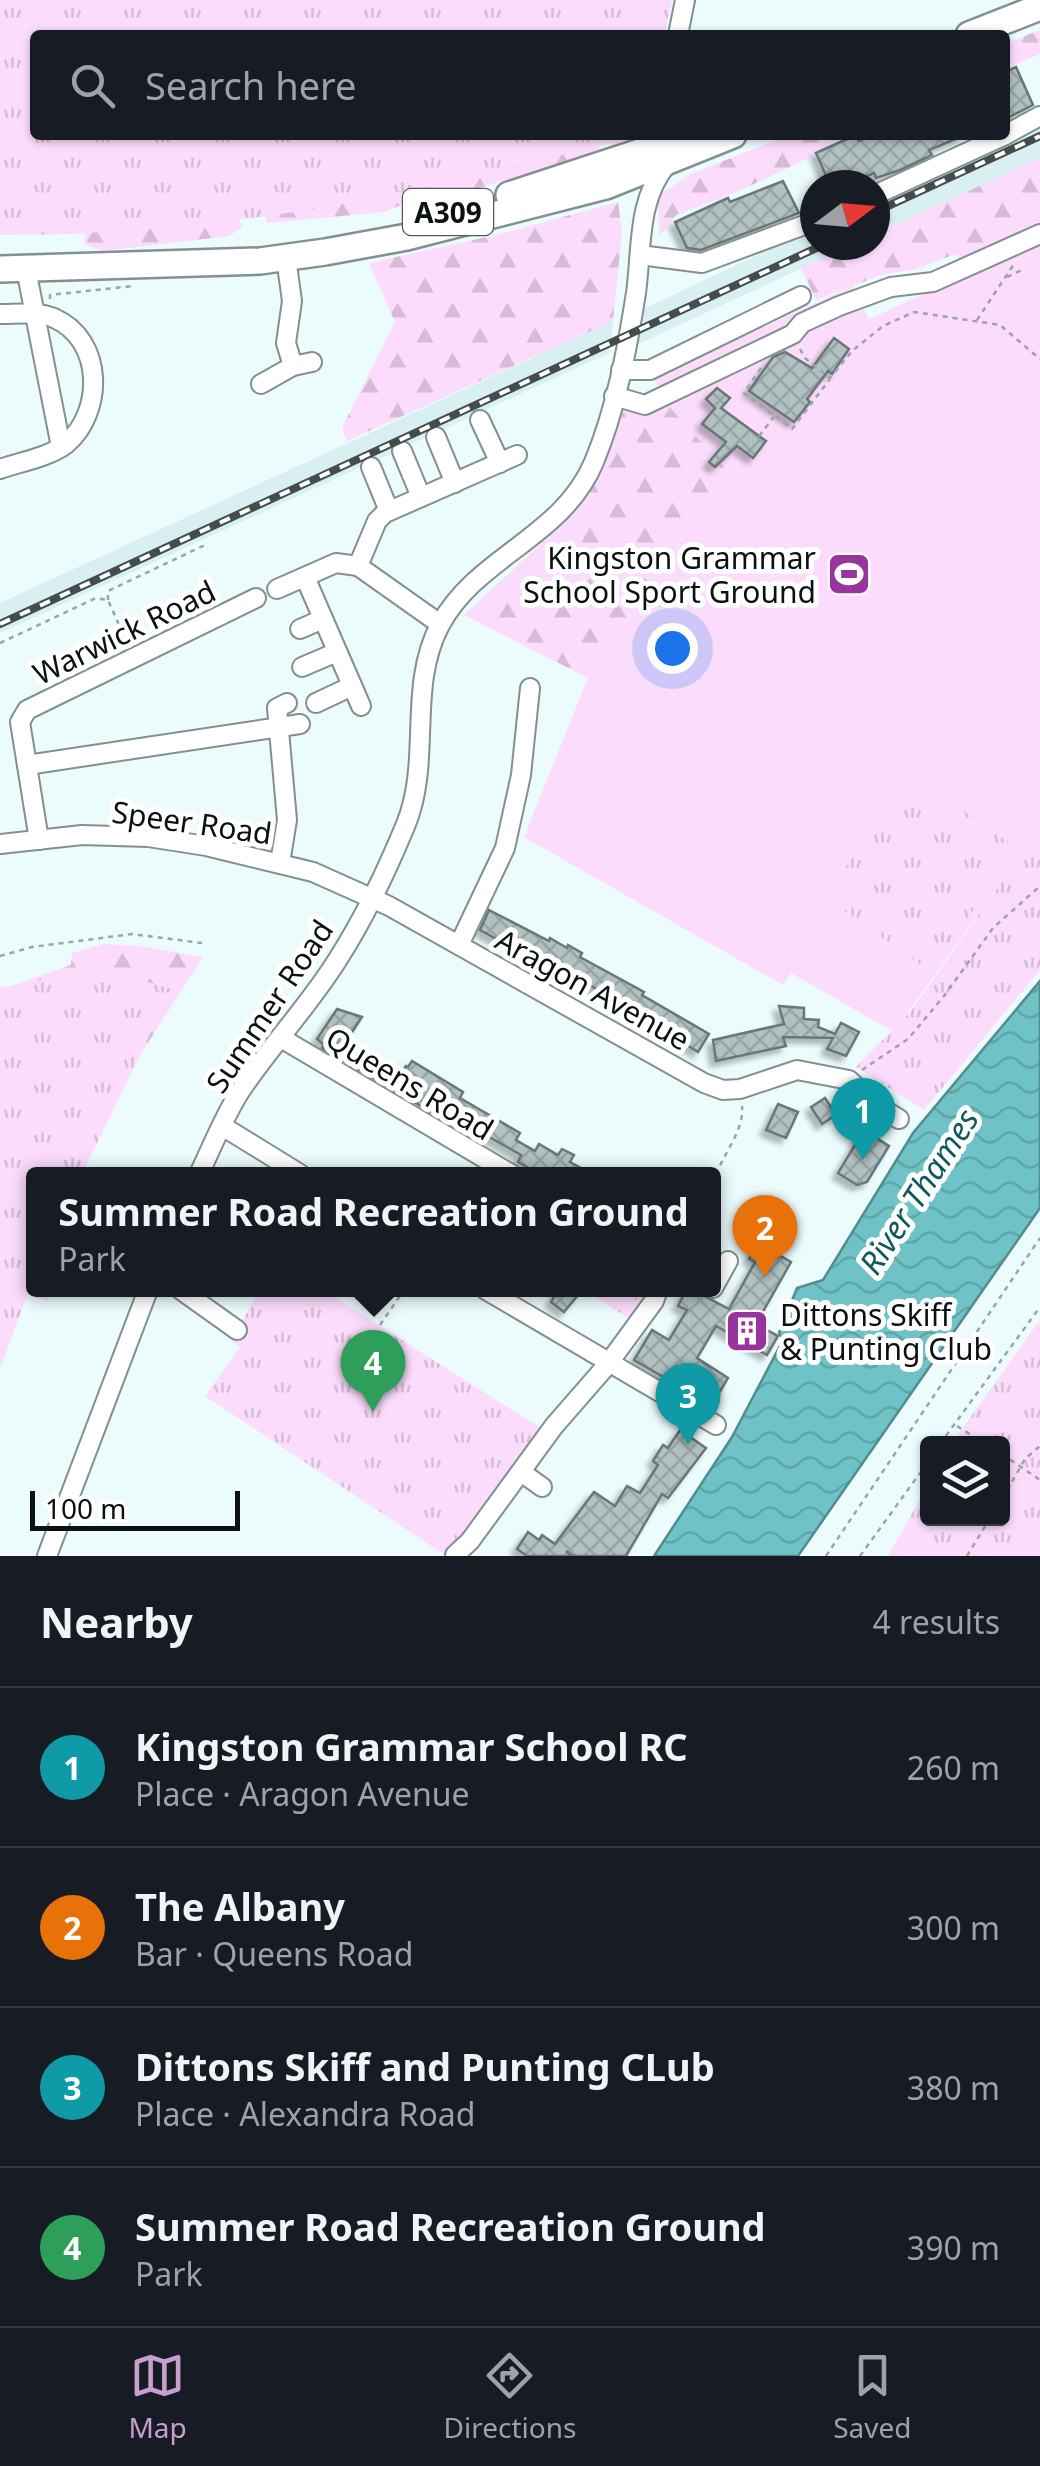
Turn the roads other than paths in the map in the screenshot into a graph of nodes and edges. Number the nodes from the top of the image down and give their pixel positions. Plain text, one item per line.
1 (685, 0) edge
2 (1040, 7) edge
3 (679, 30) edge
4 (982, 30) edge
5 (1040, 116) edge
6 (1010, 132) edge
7 (710, 140) edge
8 (994, 140) edge
9 (673, 148) edge
10 (619, 182) junction
11 (890, 188) edge
12 (642, 227) junction
13 (800, 227) edge
14 (1040, 234) edge
15 (640, 254) junction
16 (286, 258) junction
17 (222, 260) junction
18 (13, 269) edge
19 (787, 278) dead end
20 (0, 314) edge
21 (32, 314) junction
22 (621, 370) junction
23 (260, 384) dead end
24 (614, 396) junction
25 (480, 420) dead end
26 (436, 437) dead end
27 (62, 448) junction
28 (402, 452) dead end
29 (371, 467) dead end
30 (0, 469) edge
31 (454, 482) junction
32 (421, 497) junction
33 (389, 512) junction
34 (358, 566) junction
35 (305, 577) junction
36 (277, 589) dead end
37 (256, 598) dead end
38 (323, 619) junction
39 (440, 624) junction
40 (300, 629) dead end
41 (338, 652) junction
42 (302, 667) dead end
43 (352, 686) junction
44 (530, 688) dead end
45 (316, 702) dead end
46 (287, 704) dead end
47 (361, 706) dead end
48 (300, 724) dead end
49 (277, 728) junction
50 (26, 765) junction
51 (39, 840) junction
52 (0, 844) edge
53 (280, 863) junction
54 (370, 898) junction
55 (459, 945) junction
56 (281, 1038) junction
57 (899, 1118) dead end
58 (222, 1126) junction
59 (202, 1167) edge
60 (289, 1167) edge
61 (499, 1167) edge
62 (728, 1261) dead end
63 (721, 1274) edge
64 (145, 1297) edge
65 (192, 1297) edge
66 (498, 1297) edge
67 (655, 1297) edge
68 (237, 1330) dead end
69 (608, 1364) junction
70 (716, 1424) dead end
71 (521, 1472) junction
72 (542, 1487) dead end
73 (454, 1555) edge
74 (48, 1556) edge

1 - 3 street
2 - 4 highway
5 - 6 street
7 - 9 highway, A309
8 - 11 street
9 - 10 highway, A309
9 - 12 street, Summer Road
9 - 17 highway, A309
10 - 12 street, Summer Road
10 - 16 highway, A309
12 - 15 street, Summer Road
13 - 15 street
14 - 24 street
15 - 22 street, Summer Road
16 - 17 highway, A309
16 - 23 street
17 - 18 highway, A309
18 - 21 street
19 - 22 street
20 - 21 street
21 - 27 street
21 - 27 street
22 - 24 street, Summer Road
24 - 39 street, Summer Road
25 - 31 street
26 - 31 street
27 - 30 street
28 - 32 street
29 - 33 street
31 - 32 street
32 - 33 street
33 - 34 street
34 - 35 street
34 - 39 street
35 - 36 street
35 - 38 street
37 - 50 street, Warwick Road
38 - 40 street
38 - 41 street
39 - 54 street, Summer Road
41 - 42 street
41 - 43 street
43 - 45 street
43 - 47 street
44 - 55 street
46 - 49 street
48 - 49 street
49 - 50 street
49 - 53 street
50 - 51 street, Warwick Road
51 - 52 street, Speer Road
51 - 53 street, Speer Road
53 - 54 street, Speer Road
54 - 55 street, Aragon Avenue
54 - 56 street, Summer Road
55 - 57 street, Aragon Avenue
56 - 58 street, Summer Road
56 - 61 street, Queens Road
58 - 59 street, Summer Road
58 - 60 street
62 - 63 street
64 - 74 street
65 - 68 street
66 - 69 street
67 - 69 street
69 - 70 street
69 - 71 street
71 - 72 street
71 - 73 street

